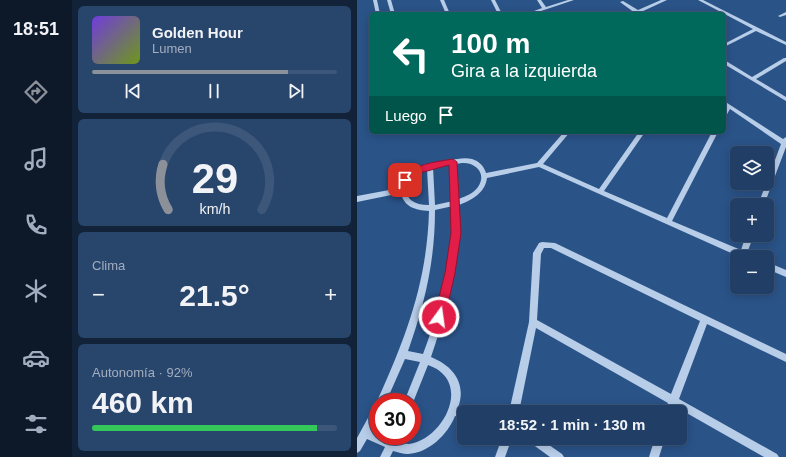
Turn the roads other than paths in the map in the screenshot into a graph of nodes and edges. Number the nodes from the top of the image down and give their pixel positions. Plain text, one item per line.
1 (375, 0) edge
2 (389, 0) edge
3 (442, 0) edge
4 (493, 0) edge
5 (539, 0) edge
6 (572, 0) edge
7 (665, 0) edge
8 (700, 0) edge
9 (622, 2) dead end
10 (545, 8) junction
11 (720, 10) junction
12 (378, 12) edge
13 (392, 12) edge
14 (447, 12) edge
15 (499, 12) edge
16 (534, 12) edge
17 (637, 12) edge
18 (641, 12) edge
19 (716, 12) edge
20 (724, 12) edge
21 (726, 13) edge
22 (786, 13) edge
23 (780, 16) dead end
24 (757, 29) junction
25 (786, 44) edge
26 (726, 45) edge
27 (786, 59) edge
28 (726, 63) edge
29 (752, 79) junction
30 (786, 100) edge
31 (726, 105) edge
32 (565, 134) edge
33 (641, 134) edge
34 (714, 134) edge
35 (785, 142) edge
36 (453, 162) junction
37 (539, 165) junction
38 (430, 166) junction
39 (484, 176) junction
40 (403, 190) junction
41 (600, 192) junction
42 (764, 198) edge
43 (357, 199) edge
44 (456, 204) junction
45 (432, 208) junction
46 (668, 222) junction
47 (732, 250) edge
48 (774, 268) edge
49 (786, 274) edge
50 (705, 319) junction
51 (533, 322) junction
52 (403, 354) junction
53 (786, 358) edge
54 (426, 360) junction
55 (385, 393) edge
56 (413, 393) edge
57 (673, 402) junction
58 (515, 405) edge
59 (672, 405) edge
60 (453, 411) junction
61 (457, 412) edge
62 (369, 428) edge
63 (366, 434) junction
64 (369, 435) edge
65 (391, 445) edge
66 (402, 445) edge
67 (420, 445) edge
68 (421, 445) edge
69 (504, 445) edge
70 (541, 445) edge
71 (658, 445) edge
72 (357, 448) edge
73 (385, 457) edge
74 (500, 457) edge
75 (559, 457) edge
76 (654, 457) edge
77 (774, 457) edge

1 - 12 street
2 - 13 street
3 - 14 street
4 - 15 street
5 - 10 street
6 - 10 street
7 - 18 street
8 - 11 street
9 - 17 street
10 - 16 street
11 - 19 street
11 - 20 street
21 - 24 street
22 - 23 street
24 - 25 street
24 - 26 street
27 - 29 street
28 - 29 street
29 - 30 street
31 - 35 street
32 - 37 street
33 - 41 street
34 - 46 street
35 - 42 street
36 - 38 street
36 - 39 street
36 - 44 street
37 - 39 street
37 - 41 street
38 - 40 street
38 - 45 street
39 - 44 street
40 - 43 street
40 - 45 street
41 - 46 street
44 - 45 street
44 - 54 street
45 - 52 street
46 - 47 street
48 - 49 street
50 - 51 street
50 - 53 street
50 - 57 street
51 - 57 street
51 - 58 street
52 - 54 street
52 - 55 street
54 - 56 street
54 - 60 street
57 - 59 street
57 - 77 street
60 - 61 street
60 - 68 street
62 - 63 street
63 - 64 street
63 - 72 street
65 - 73 street
66 - 67 street
69 - 74 street
70 - 75 street
71 - 76 street

